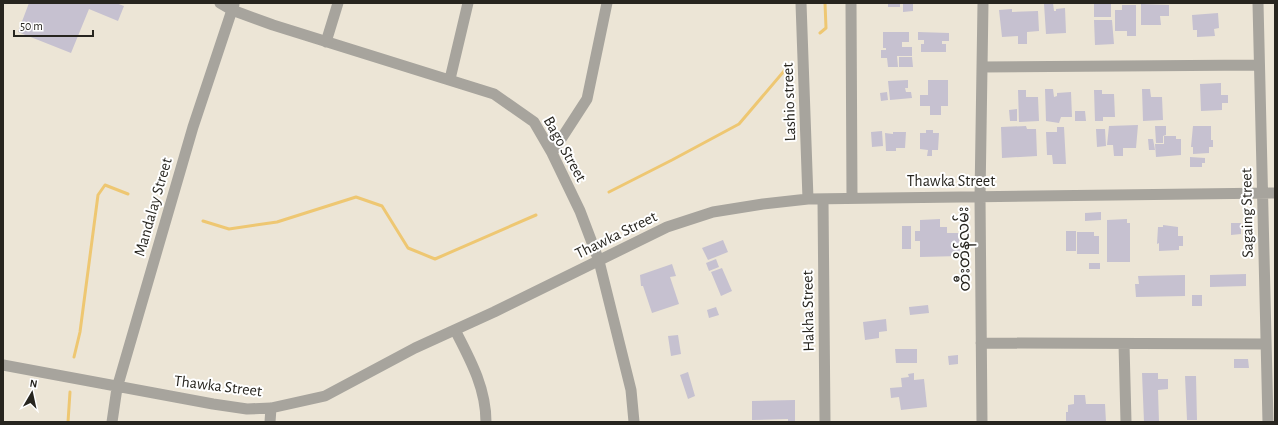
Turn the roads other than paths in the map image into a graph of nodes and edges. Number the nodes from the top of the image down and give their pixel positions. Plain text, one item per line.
1 (220, 3) edge
2 (338, 3) edge
3 (468, 3) edge
4 (607, 3) edge
5 (801, 3) edge
6 (851, 3) edge
7 (984, 3) edge
8 (1258, 3) edge
9 (233, 6) edge
10 (326, 42) junction
11 (1259, 65) junction
12 (982, 67) junction
13 (450, 79) junction
14 (552, 152) junction
15 (1275, 193) edge
16 (1263, 194) junction
17 (980, 197) junction
18 (852, 198) junction
19 (808, 199) junction
20 (822, 200) junction
21 (600, 261) junction
22 (454, 330) junction
23 (981, 343) junction
24 (1124, 344) junction
25 (1266, 344) junction
26 (3, 366) edge
27 (117, 388) junction
28 (271, 408) junction
29 (112, 422) edge
30 (270, 422) edge
31 (486, 422) edge
32 (634, 422) edge
33 (825, 422) edge
34 (982, 422) edge
35 (1126, 422) edge
36 (1268, 422) edge

1 - 9 street, Bago Street
2 - 10 street
3 - 13 street
4 - 14 street
5 - 19 street, Lashio street
6 - 18 street
7 - 12 street, တီးတိန်လမ်း
8 - 11 street, Sagaing Street
9 - 10 street, Bago Street
9 - 27 street, Mandalay Street
10 - 13 street, Bago Street
11 - 12 street
11 - 16 street, Sagaing Street
12 - 17 street, တီးတိန်လမ်း
13 - 14 street, Bago Street
14 - 21 street, Bago Street
15 - 16 street, Thawka Street
16 - 17 street, Thawka Street
16 - 25 street, Sagaing Street
17 - 18 street, Thawka Street
17 - 23 street, တီးတိန်လမ်း
18 - 20 street, Thawka Street
19 - 20 street, Thawka Street
19 - 21 street, Thawka Street
20 - 33 street, Hakha Street
21 - 22 street, Thawka Street
21 - 32 street, Bago Street
22 - 28 street, Thawka Street
22 - 31 street
23 - 24 street
23 - 34 street, တီးတိန်လမ်း
24 - 25 street
24 - 35 street
25 - 36 street, Sagaing Street
26 - 27 street, Thawka Street
27 - 28 street, Thawka Street
27 - 29 street, Mandalay Street
28 - 30 street

